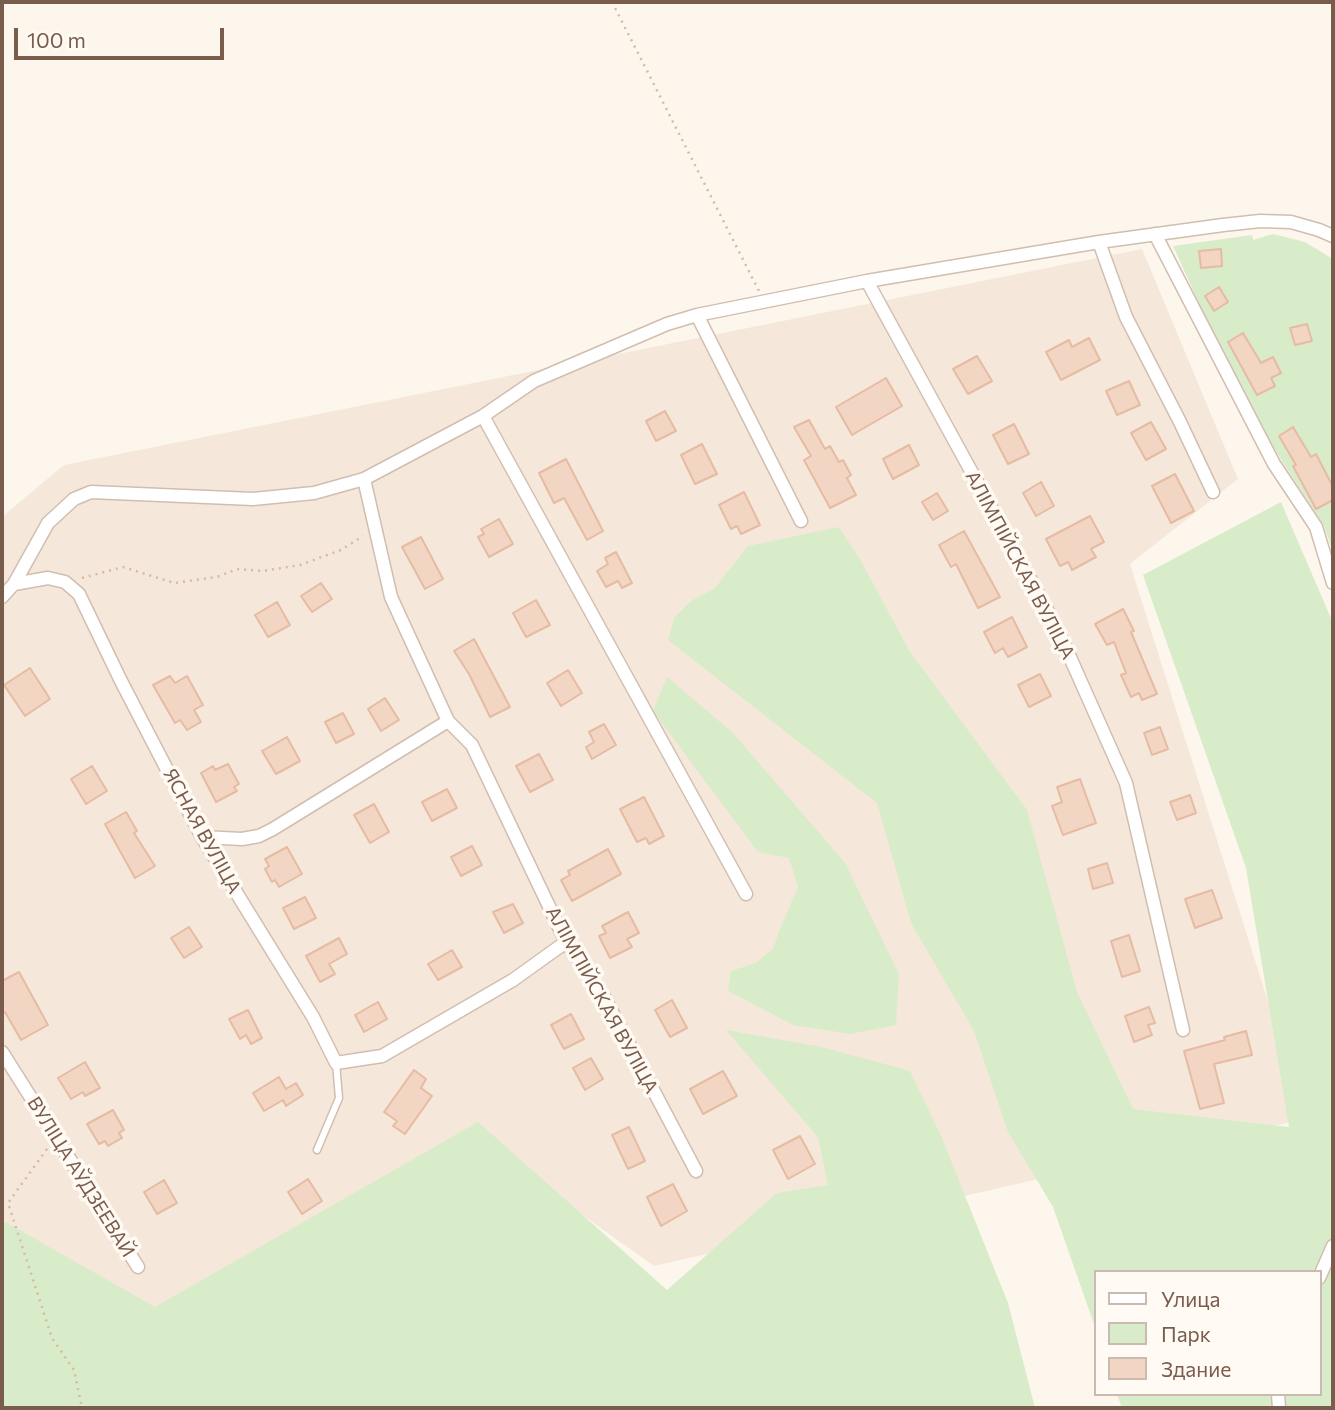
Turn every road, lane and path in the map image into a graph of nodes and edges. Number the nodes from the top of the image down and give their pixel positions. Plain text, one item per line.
1 (611, 2) edge
2 (1155, 234) junction
3 (1333, 236) edge
4 (1099, 242) junction
5 (867, 281) junction
6 (764, 300) junction
7 (697, 315) junction
8 (483, 416) junction
9 (364, 479) junction
10 (1213, 492) dead end
11 (801, 521) dead end
12 (374, 524) junction
13 (65, 582) junction
14 (1333, 583) edge
15 (14, 584) junction
16 (2, 597) edge
17 (448, 721) junction
18 (202, 837) junction
19 (746, 894) dead end
20 (566, 942) junction
21 (1182, 1030) dead end
22 (2, 1052) edge
23 (336, 1063) junction
24 (56, 1137) junction
25 (317, 1150) dead end
26 (696, 1171) dead end
27 (1333, 1246) edge
28 (138, 1267) dead end
29 (1321, 1274) edge
30 (82, 1408) edge

1 - 6 path
2 - 3 street
2 - 4 street
2 - 14 street
4 - 5 street
4 - 10 street
5 - 6 street
5 - 21 street, АЛІМПІЙСКАЯ ВУЛІЦА
6 - 7 street
7 - 8 street
7 - 11 street
8 - 9 street
8 - 19 street
9 - 12 street, АЛІМПІЙСКАЯ ВУЛІЦА
9 - 15 street
12 - 13 path
12 - 17 street, АЛІМПІЙСКАЯ ВУЛІЦА
13 - 15 street
13 - 18 street, ЯСНАЯ ВУЛІЦА
15 - 16 street
17 - 18 street
17 - 20 street, АЛІМПІЙСКАЯ ВУЛІЦА
18 - 23 street, ЯСНАЯ ВУЛІЦА
20 - 23 street
20 - 26 street, АЛІМПІЙСКАЯ ВУЛІЦА
22 - 24 street, ВУЛІЦА АЎДЗЕЕВАЙ
23 - 25 lane
24 - 28 street, ВУЛІЦА АЎДЗЕЕВАЙ
24 - 30 path
27 - 29 street

